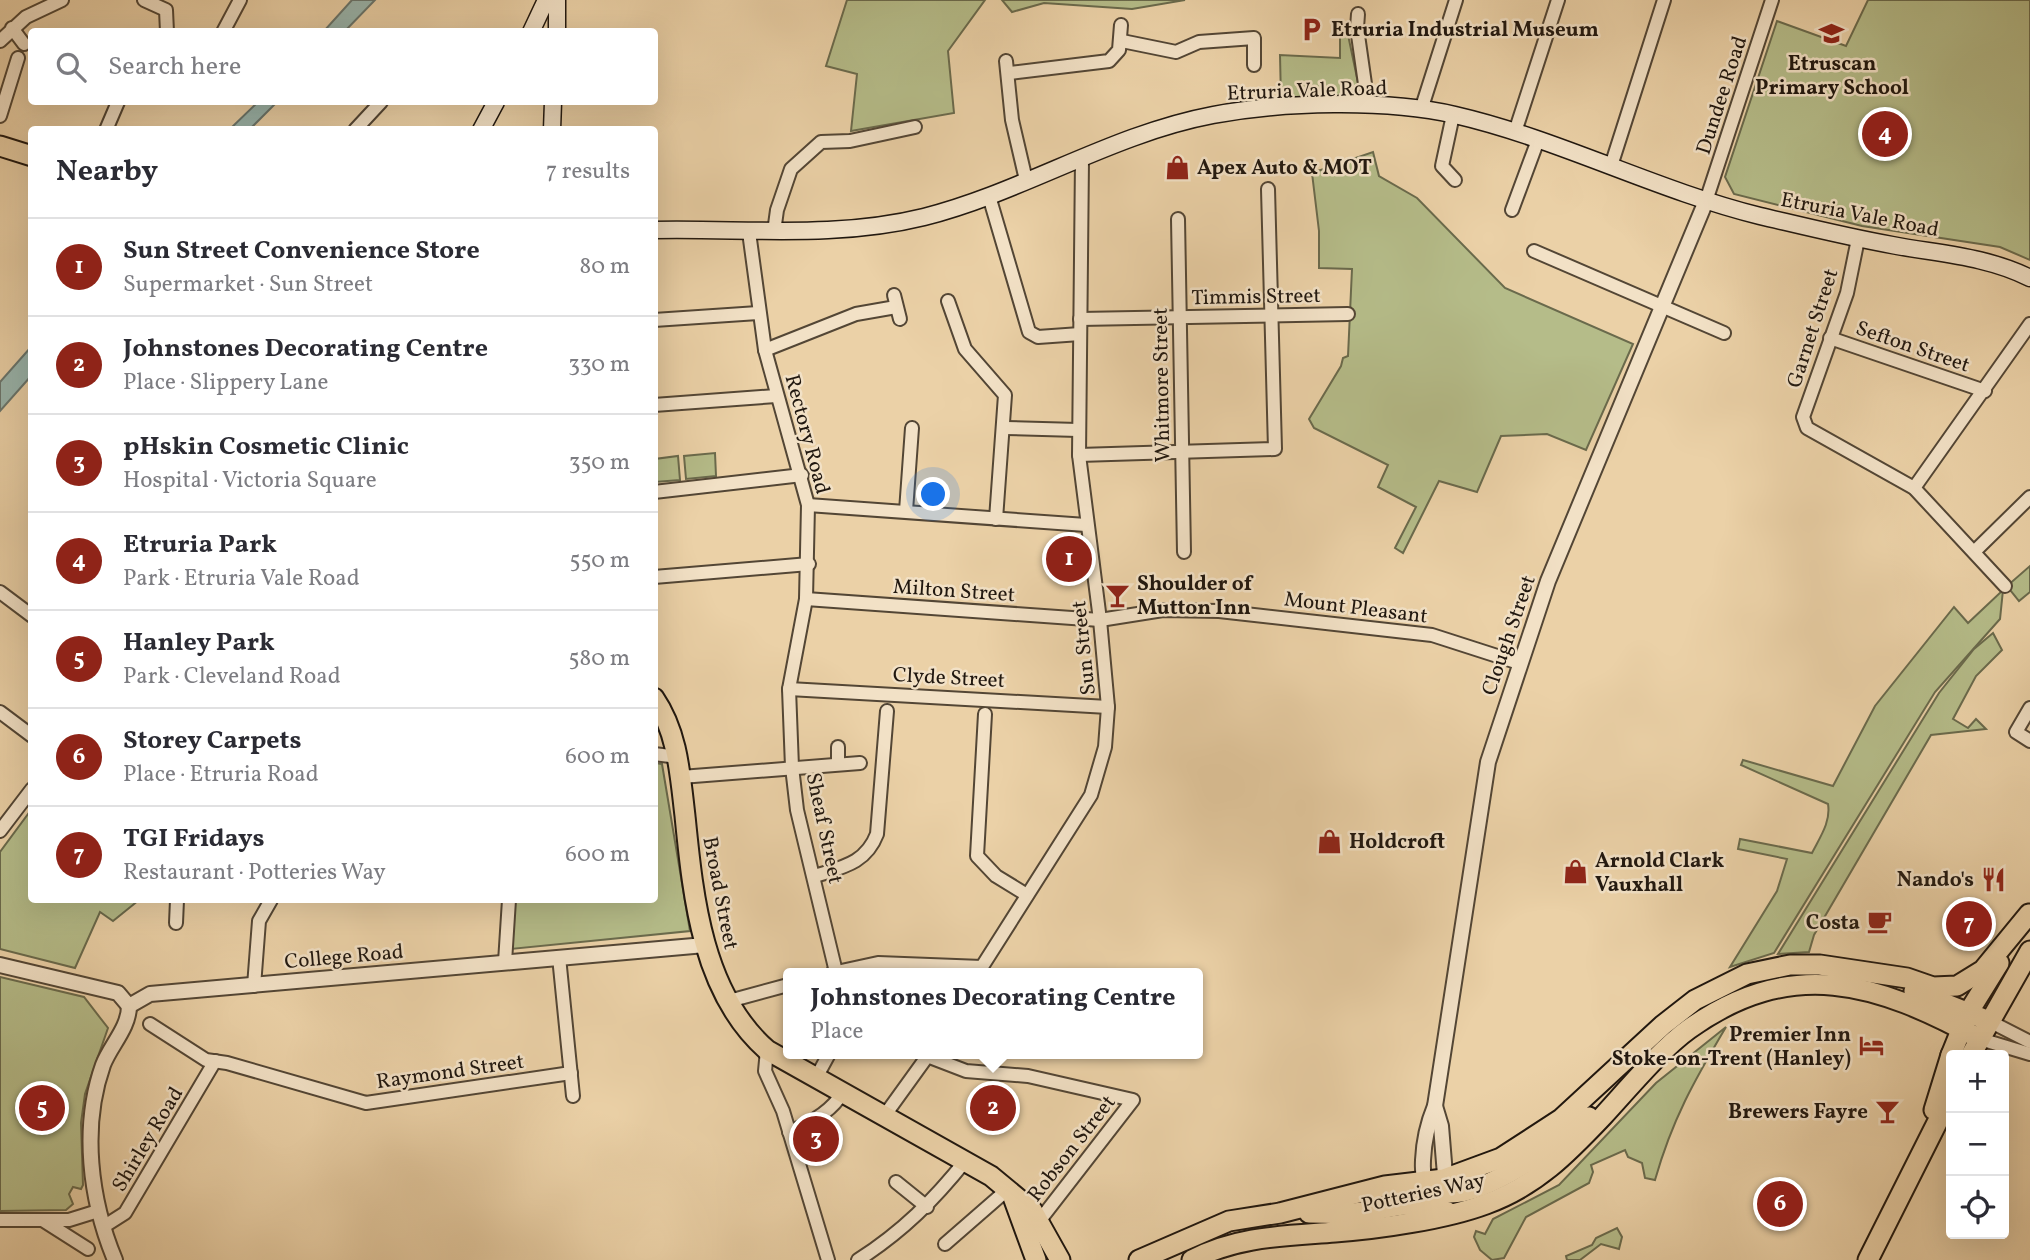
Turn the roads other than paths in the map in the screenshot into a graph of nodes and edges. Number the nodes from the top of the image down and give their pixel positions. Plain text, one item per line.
1 (62, 0) edge
2 (144, 0) edge
3 (240, 0) edge
4 (546, 0) edge
5 (557, 0) edge
6 (1456, 0) edge
7 (1558, 0) edge
8 (1664, 0) edge
9 (1772, 0) edge
10 (1358, 14) dead end
11 (1121, 25) dead end
12 (12, 28) junction
13 (167, 28) edge
14 (225, 28) edge
15 (533, 28) edge
16 (557, 28) edge
17 (0, 41) edge
18 (1122, 41) junction
19 (24, 44) dead end
20 (18, 58) dead end
21 (1254, 65) dead end
22 (116, 105) edge
23 (378, 105) edge
24 (494, 105) edge
25 (553, 105) edge
26 (1368, 105) junction
27 (1421, 110) junction
28 (1454, 115) junction
29 (0, 116) edge
30 (108, 126) edge
31 (359, 126) edge
32 (483, 126) edge
33 (552, 126) edge
34 (915, 127) dead end
35 (1515, 132) junction
36 (1538, 140) junction
37 (0, 146) edge
38 (28, 155) edge
39 (1082, 160) junction
40 (1611, 166) junction
41 (1026, 180) junction
42 (1455, 180) dead end
43 (1268, 189) dead end
44 (989, 196) junction
45 (1706, 201) junction
46 (1512, 211) dead end
47 (1178, 219) dead end
48 (658, 230) edge
49 (749, 232) junction
50 (774, 232) junction
51 (1858, 239) junction
52 (1534, 251) dead end
53 (2030, 278) edge
54 (948, 302) dead end
55 (1664, 306) junction
56 (897, 307) dead end
57 (758, 313) junction
58 (1348, 314) dead end
59 (1272, 315) junction
60 (1179, 317) junction
61 (1080, 319) junction
62 (658, 320) edge
63 (2030, 324) edge
64 (1724, 333) dead end
65 (1080, 334) junction
66 (1830, 338) junction
67 (765, 350) junction
68 (1985, 391) junction
69 (776, 396) junction
70 (658, 405) edge
71 (912, 428) dead end
72 (1005, 428) junction
73 (1078, 430) junction
74 (1182, 451) junction
75 (1079, 454) junction
76 (802, 475) junction
77 (1914, 488) junction
78 (658, 492) edge
79 (2030, 497) edge
80 (808, 505) junction
81 (906, 511) junction
82 (996, 519) junction
83 (1086, 525) junction
84 (1184, 551) dead end
85 (1975, 551) junction
86 (809, 564) junction
87 (658, 577) edge
88 (2005, 586) dead end
89 (0, 592) edge
90 (806, 599) junction
91 (28, 613) edge
92 (1100, 620) junction
93 (1519, 663) junction
94 (789, 690) junction
95 (658, 704) edge
96 (1108, 707) junction
97 (2030, 708) edge
98 (887, 711) dead end
99 (0, 712) edge
100 (985, 715) dead end
101 (28, 733) edge
102 (2030, 741) edge
103 (838, 747) dead end
104 (658, 756) edge
105 (860, 763) dead end
106 (838, 764) junction
107 (792, 766) junction
108 (679, 767) junction
109 (28, 794) edge
110 (0, 831) edge
111 (815, 876) junction
112 (1027, 895) junction
113 (177, 903) edge
114 (269, 903) edge
115 (509, 903) edge
116 (2030, 914) edge
117 (176, 923) dead end
118 (705, 945) junction
119 (2030, 951) edge
120 (559, 957) junction
121 (505, 962) junction
122 (0, 965) edge
123 (833, 968) edge
124 (981, 968) edge
125 (1861, 970) junction
126 (254, 986) junction
127 (783, 986) edge
128 (729, 1001) junction
129 (129, 1006) junction
130 (1964, 1021) junction
131 (1989, 1021) junction
132 (150, 1024) dead end
133 (1687, 1031) junction
134 (2030, 1042) edge
135 (1975, 1047) edge
136 (767, 1049) junction
137 (1953, 1050) edge
138 (2030, 1054) edge
139 (783, 1058) edge
140 (784, 1059) edge
141 (826, 1059) edge
142 (925, 1059) edge
143 (938, 1059) edge
144 (215, 1061) junction
145 (1946, 1071) edge
146 (571, 1073) junction
147 (816, 1078) junction
148 (843, 1092) junction
149 (573, 1096) dead end
150 (1946, 1104) edge
151 (885, 1115) junction
152 (789, 1132) junction
153 (1919, 1157) junction
154 (966, 1160) junction
155 (896, 1182) dead end
156 (1438, 1184) junction
157 (1010, 1193) junction
158 (927, 1207) junction
159 (98, 1210) junction
160 (1438, 1212) junction
161 (1280, 1213) junction
162 (0, 1220) edge
163 (44, 1220) junction
164 (1040, 1220) junction
165 (103, 1227) junction
166 (945, 1244) dead end
167 (88, 1249) dead end
168 (109, 1258) edge
169 (828, 1260) edge
170 (858, 1260) edge
171 (1036, 1260) edge
172 (1060, 1260) edge
173 (1139, 1260) edge
174 (1192, 1260) edge
175 (1868, 1260) edge

1 - 12 street
2 - 13 street
3 - 14 street
4 - 15 main road
5 - 16 main road
6 - 27 street
7 - 35 street
8 - 40 street
9 - 45 street, Dundee Road
10 - 26 street
11 - 18 street
12 - 17 street
12 - 19 street
18 - 21 street
18 - 41 street
20 - 29 street
22 - 30 street
23 - 31 street
24 - 32 main road
25 - 33 main road
26 - 27 main road, Etruria Vale Road
26 - 39 main road, Etruria Vale Road
27 - 28 main road, Etruria Vale Road
28 - 35 main road, Etruria Vale Road
28 - 42 street
34 - 50 street
35 - 36 main road, Etruria Vale Road
36 - 40 main road, Etruria Vale Road
36 - 46 street
37 - 38 main road
39 - 41 main road, Etruria Vale Road
39 - 61 street, Sun Street
40 - 45 main road, Etruria Vale Road
41 - 44 main road, Etruria Vale Road
43 - 59 street
44 - 50 main road, Etruria Vale Road
44 - 65 street
45 - 51 main road, Etruria Vale Road
45 - 55 street, Clough Street
47 - 60 street, Whitmore Street
48 - 49 main road, Etruria Vale Road
49 - 50 main road, Etruria Vale Road
49 - 57 street, Rectory Road
51 - 53 main road, Etruria Vale Road
51 - 66 street, Garnet Street
52 - 55 street
54 - 72 street
55 - 64 street
55 - 93 street, Clough Street
56 - 67 street
57 - 62 street
57 - 67 street, Rectory Road
58 - 59 street, Timmis Street
59 - 60 street, Timmis Street
59 - 74 street
60 - 61 street, Timmis Street
60 - 74 street, Whitmore Street
61 - 65 street, Sun Street
63 - 68 street
65 - 73 street, Sun Street
66 - 68 street, Sefton Street
66 - 77 street, Garnet Street
67 - 69 street, Rectory Road
68 - 77 street
69 - 70 street
69 - 76 street, Rectory Road
71 - 81 street
72 - 73 street
72 - 82 street
73 - 75 street, Sun Street
74 - 75 street
74 - 84 street, Whitmore Street
75 - 83 street, Sun Street
76 - 78 street
76 - 80 street, Rectory Road
77 - 85 street
79 - 85 street
80 - 81 street
80 - 86 street, Rectory Road
81 - 82 street
82 - 83 street
83 - 92 street, Sun Street
85 - 88 street
86 - 87 street
86 - 90 street, Rectory Road
89 - 91 street
90 - 92 street, Milton Street
90 - 94 street, Rectory Road
92 - 93 street, Mount Pleasant
92 - 96 street, Sun Street
93 - 156 street, Clough Street
94 - 96 street, Clyde Street
94 - 107 street, Sheaf Street
95 - 108 main road, Broad Street
96 - 112 street, Sun Street
97 - 102 street
98 - 111 street
99 - 101 street
100 - 112 street
103 - 106 street
104 - 108 street
105 - 106 street
106 - 107 street
107 - 108 street
107 - 111 street, Sheaf Street
108 - 118 main road, Broad Street
109 - 110 street
111 - 123 street, Sheaf Street
112 - 124 street, Sun Street
113 - 117 street
114 - 126 street
115 - 121 street
116 - 125 main road, Potteries Way
116 - 130 main road
118 - 120 street, College Road
118 - 128 main road, Broad Street
119 - 131 main road
120 - 121 street, College Road
120 - 146 street
121 - 126 street, College Road
122 - 129 street
125 - 130 main road
125 - 156 main road, Potteries Way
126 - 129 street, College Road
127 - 128 street
128 - 136 main road, Broad Street
129 - 159 street
130 - 131 main road
130 - 133 main road, Potteries Way
130 - 135 main road
130 - 137 main road
131 - 134 street
131 - 135 main road
132 - 144 street, Raymond Street
133 - 156 main road
133 - 160 main road, Potteries Way
135 - 138 street
136 - 139 main road, Broad Street
136 - 152 street
140 - 147 main road, Broad Street
141 - 147 street
142 - 151 street
143 - 164 street, Robson Street
144 - 146 street, Raymond Street
144 - 165 street, Shirley Road
145 - 153 main road
146 - 149 street
147 - 148 main road, Broad Street
148 - 151 main road, Broad Street
148 - 152 street
150 - 153 main road
151 - 154 main road, Broad Street
152 - 169 street
153 - 175 main road
154 - 157 main road, Broad Street
154 - 158 street
155 - 158 street
156 - 160 street, Clough Street
156 - 160 street, Clough Street
156 - 161 main road, Potteries Way
157 - 164 main road, Broad Street
157 - 166 street
157 - 171 main road
158 - 170 street
159 - 163 street
159 - 165 street
160 - 161 main road
160 - 174 main road, Potteries Way
161 - 173 main road, Potteries Way
162 - 163 street
163 - 167 street
164 - 172 main road, Broad Street
165 - 168 street

